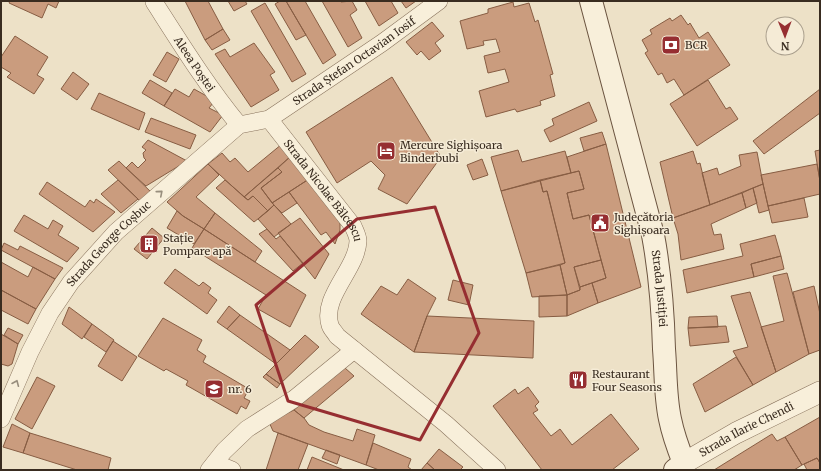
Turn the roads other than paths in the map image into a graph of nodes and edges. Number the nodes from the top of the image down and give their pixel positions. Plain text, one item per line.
1 (439, 1) edge
2 (591, 1) edge
3 (154, 2) edge
4 (269, 119) junction
5 (239, 124) junction
6 (354, 350) junction
7 (820, 392) edge
8 (1, 419) edge
9 (212, 466) edge
10 (680, 466) edge
11 (232, 470) edge
12 (498, 470) edge

1 - 4 street, Strada Ștefan Octavian Iosif
2 - 10 main road, Strada Justiției
3 - 5 street, Aleea Poștei
4 - 5 street
4 - 6 street, Strada Nicolae Bălcescu
8 -> 5 street, Strada George Coșbuc
6 - 9 street
6 - 12 street, Strada Nicolae Bălcescu
7 - 10 street, Strada Ilarie Chendi
9 - 11 street

